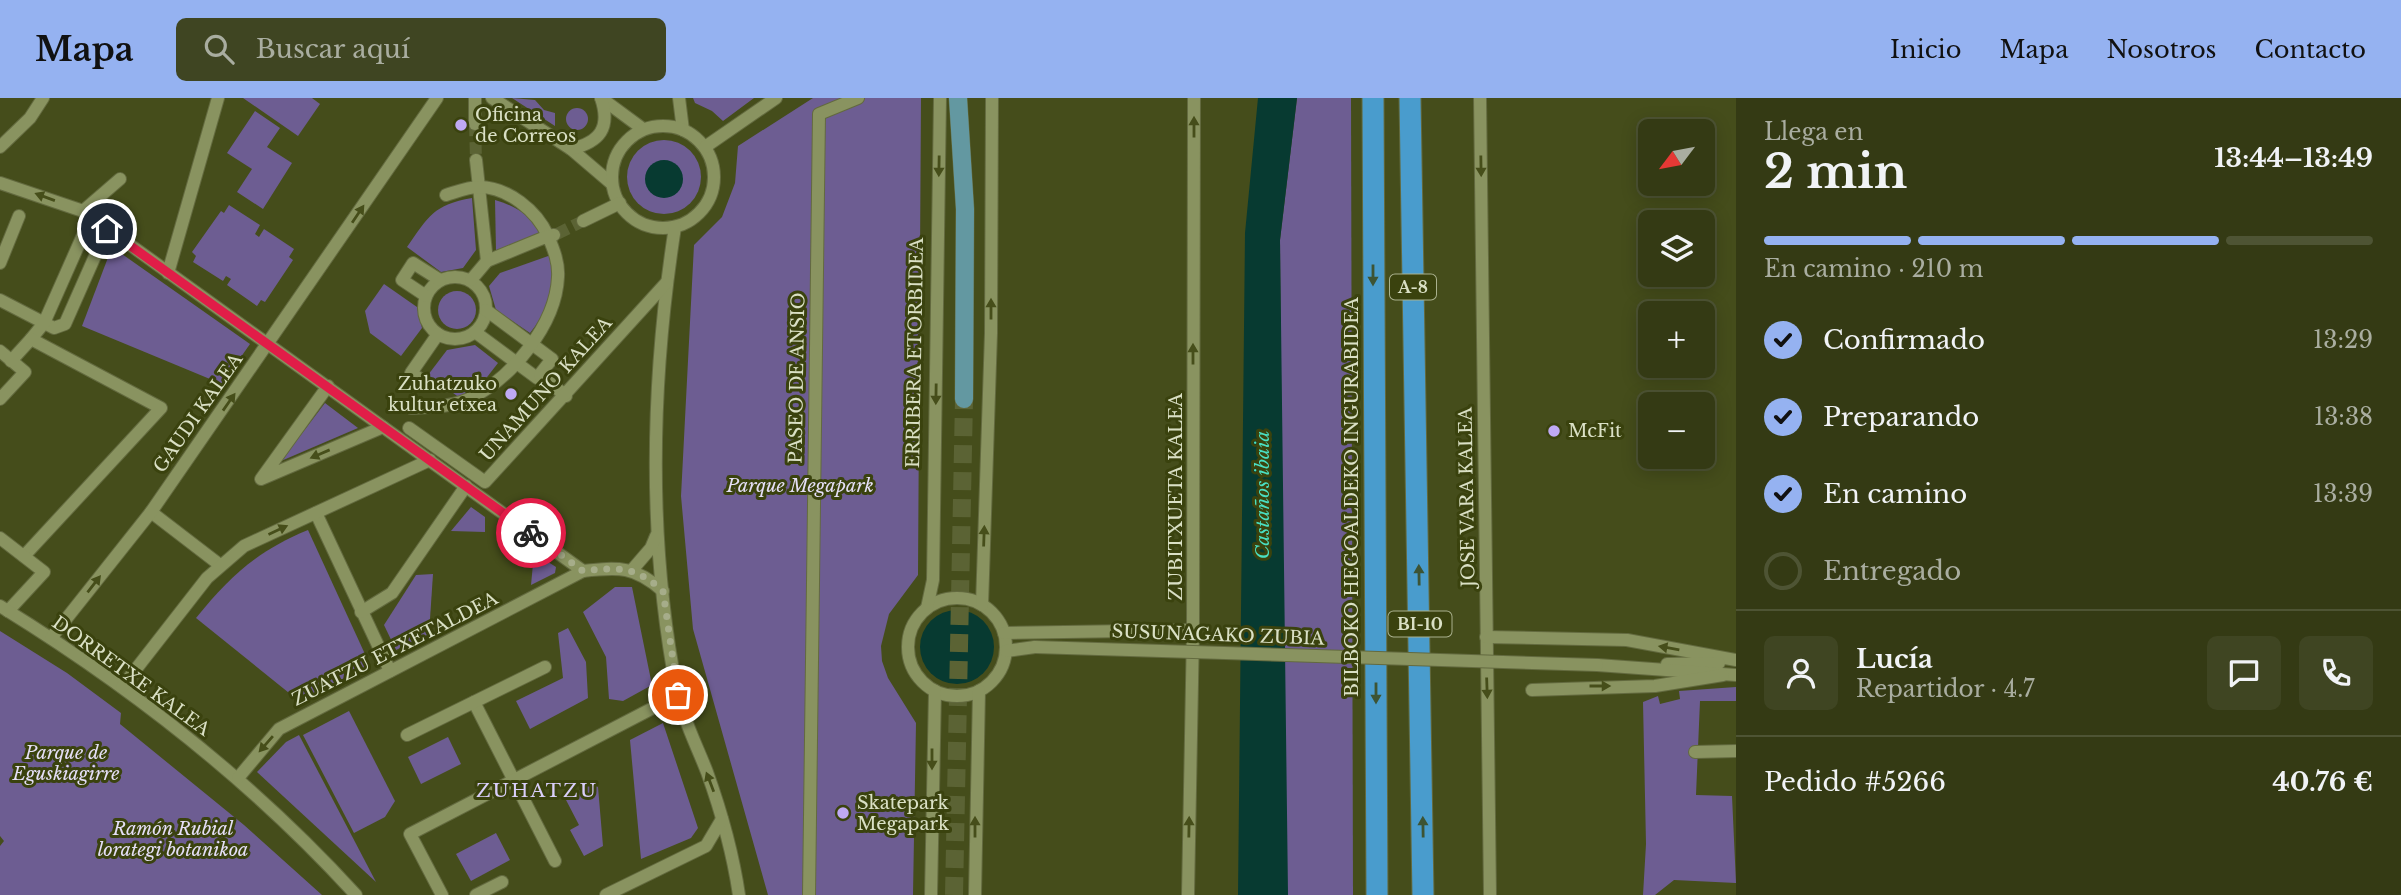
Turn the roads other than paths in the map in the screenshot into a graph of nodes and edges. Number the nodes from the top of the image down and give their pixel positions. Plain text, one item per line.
1 (43, 98) edge
2 (218, 98) edge
3 (436, 98) edge
4 (475, 98) edge
5 (492, 98) edge
6 (601, 98) edge
7 (679, 98) edge
8 (776, 98) edge
9 (858, 98) edge
10 (940, 98) edge
11 (958, 98) edge
12 (970, 98) edge
13 (992, 98) edge
14 (1194, 98) edge
15 (1373, 98) edge
16 (1410, 98) edge
17 (1480, 98) edge
18 (475, 124) tunnel mouth
19 (643, 129) junction
20 (683, 130) junction
21 (0, 147) edge
22 (705, 147) junction
23 (571, 149) junction
24 (476, 160) tunnel mouth
25 (120, 179) dead end
26 (0, 184) edge
27 (612, 184) junction
28 (478, 187) junction
29 (446, 195) dead end
30 (620, 203) junction
31 (965, 209) junction
32 (87, 214) junction
33 (19, 216) dead end
34 (583, 221) tunnel mouth
35 (675, 227) junction
36 (107, 229) junction
37 (552, 235) junction
38 (487, 261) junction
39 (0, 263) edge
40 (168, 273) junction
41 (440, 280) junction
42 (471, 281) junction
43 (667, 282) junction
44 (426, 296) junction
45 (0, 300) edge
46 (486, 310) junction
47 (44, 323) junction
48 (475, 332) junction
49 (438, 334) junction
50 (31, 338) junction
51 (530, 343) junction
52 (267, 344) junction
53 (0, 351) edge
54 (1414, 352) joint
55 (12, 360) junction
56 (515, 362) junction
57 (540, 375) junction
58 (428, 384) dead end
59 (328, 386) junction
60 (566, 396) junction
61 (0, 399) edge
62 (964, 399) tunnel mouth
63 (411, 408) dead end
64 (383, 427) junction
65 (409, 428) dead end
66 (430, 460) junction
67 (466, 486) junction
68 (151, 512) junction
69 (316, 513) junction
70 (657, 532) junction
71 (0, 538) edge
72 (24, 556) junction
73 (220, 565) junction
74 (632, 570) junction
75 (583, 571) junction
76 (663, 591) junction
77 (982, 605) junction
78 (4, 608) edge
79 (927, 608) junction
80 (362, 612) junction
81 (1194, 630) junction
82 (1004, 633) junction
83 (1486, 637) junction
84 (51, 638) junction
85 (1006, 651) junction
86 (1736, 661) edge
87 (1597, 665) junction
88 (545, 667) dead end
89 (390, 671) junction
90 (1729, 675) edge
91 (122, 687) junction
92 (1532, 690) dead end
93 (934, 691) junction
94 (979, 691) junction
95 (678, 695) junction
96 (474, 702) junction
97 (407, 735) dead end
98 (1696, 751) dead end
99 (1736, 751) edge
100 (238, 778) junction
101 (514, 780) junction
102 (722, 820) junction
103 (555, 861) dead end
104 (502, 882) dead end
105 (356, 895) edge
106 (442, 895) edge
107 (477, 895) edge
108 (606, 895) edge
109 (740, 895) edge
110 (809, 895) edge
111 (931, 895) edge
112 (975, 895) edge
113 (1188, 895) edge
114 (1377, 895) edge
115 (1423, 895) edge
116 (1490, 895) edge

1 - 21 street
2 - 40 street
52 -> 3 street, GAUDI KALEA
4 - 18 street
5 - 23 street
6 - 19 street
6 - 23 street
7 - 20 street
8 - 22 street
9 - 110 street, PASEO DE ANSIO
10 -> 79 street, ERRIBERA ETORBIDEA
11 - 31 main road
12 - 31 main road
77 -> 13 street
81 -> 14 street, ZUBITXUETA KALEA
15 -> 114 highway, BILBOKO HEGOALDEKO INGURABIDEA / BI-10
16 - 54 highway, A-8
17 -> 83 street, JOSE VARA KALEA
19 - 20 street
19 - 27 street
20 - 22 street
22 - 35 street
23 - 27 street
24 - 28 street
25 - 32 street
32 -> 26 street
27 - 30 street
28 - 29 street
28 - 37 street
28 - 38 street
30 - 34 street
30 - 35 street
31 - 62 main road
32 - 36 street
32 - 47 street
33 - 39 street
35 - 43 street
36 - 40 street
36 - 47 street
37 - 38 street
37 - 51 street
38 - 42 street
40 - 52 street
41 - 42 street
41 - 44 street
41 - 44 street
42 - 46 street
43 - 60 street, UNAMUNO KALEA
43 - 70 street
44 - 49 street
45 - 47 street
46 - 48 street
46 - 51 street
47 - 50 street
48 - 49 street
48 - 56 street
49 - 58 street
50 - 55 street
50 - 72 street
51 - 56 street
51 - 57 street
52 - 59 street
68 -> 52 street, GAUDI KALEA
53 - 55 street
115 -> 54 highway, BI-10
55 - 61 street
56 - 57 street
56 - 63 street
57 - 60 street
59 - 64 street
64 -> 59 street
60 - 65 street, UNAMUNO KALEA
64 - 66 street
66 - 67 street
66 - 69 street
67 - 75 street
67 - 80 street
68 - 73 street
84 -> 68 street, GAUDI KALEA
73 -> 69 street
69 - 80 street
70 - 74 street
70 - 76 street
71 - 72 street
72 - 78 street
73 - 91 street
74 - 75 street
74 - 76 street
75 - 89 street, ZUATZU ETXETALDEA
76 - 95 street
77 - 79 street
77 - 82 street
78 - 84 street, DORRETXE KALEA
79 - 93 street
80 - 89 street
81 - 82 street
113 -> 81 street, ZUBITXUETA KALEA
82 - 85 street
86 -> 83 street
83 -> 116 street, JOSE VARA KALEA
84 - 91 street, DORRETXE KALEA
85 - 87 street, SUSUNAGAKO ZUBIA, bridge
85 - 94 street
86 - 87 street
87 - 90 street
88 - 96 street
89 -> 100 street, ZUATZU ETXETALDEA
92 -> 90 street
91 - 100 street, DORRETXE KALEA
93 - 94 street
93 -> 111 street
112 -> 94 street
95 - 101 street
102 -> 95 street
96 - 97 street
96 - 101 street
98 - 99 street
100 - 105 street, DORRETXE KALEA
101 - 103 street
101 - 106 street
102 - 108 street
102 - 109 street
104 - 107 street

